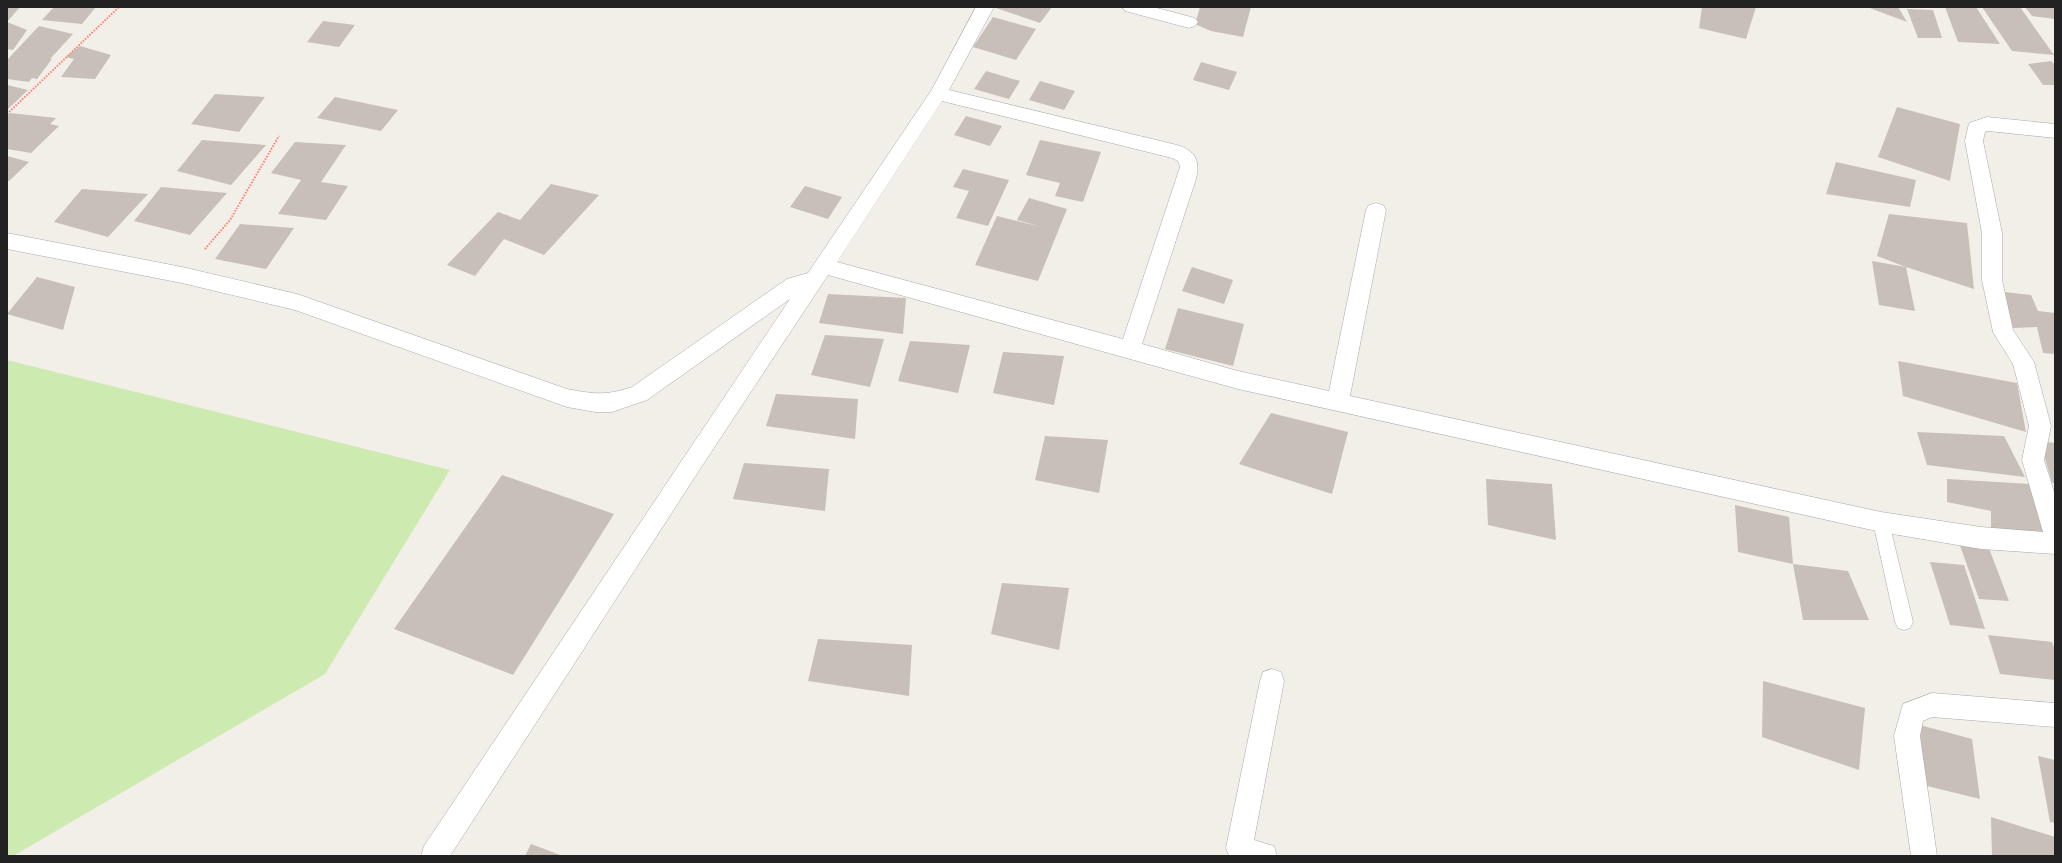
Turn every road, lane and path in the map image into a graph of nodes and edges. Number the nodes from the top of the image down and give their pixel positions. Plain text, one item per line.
1 (119, 7) edge
2 (985, 7) edge
3 (1130, 7) edge
4 (1189, 22) dead end
5 (938, 94) junction
6 (7, 114) edge
7 (2055, 131) edge
8 (279, 136) dead end
9 (1376, 210) dead end
10 (7, 241) edge
11 (820, 272) junction
12 (182, 275) junction
13 (1130, 349) junction
14 (1338, 402) junction
15 (1881, 522) junction
16 (2055, 532) edge
17 (2055, 543) edge
18 (1904, 622) dead end
19 (1272, 680) dead end
20 (2055, 715) edge
21 (434, 856) edge
22 (1264, 856) edge
23 (1924, 856) edge

1 - 6 path
2 - 5 street
3 - 4 street
5 - 11 street
5 - 13 street
7 - 16 street
8 - 12 path
9 - 14 street
10 - 12 street
11 - 12 street
11 - 13 street
11 - 21 street
13 - 14 street
14 - 15 street
15 - 17 street
15 - 18 lane
19 - 22 street
20 - 23 street

